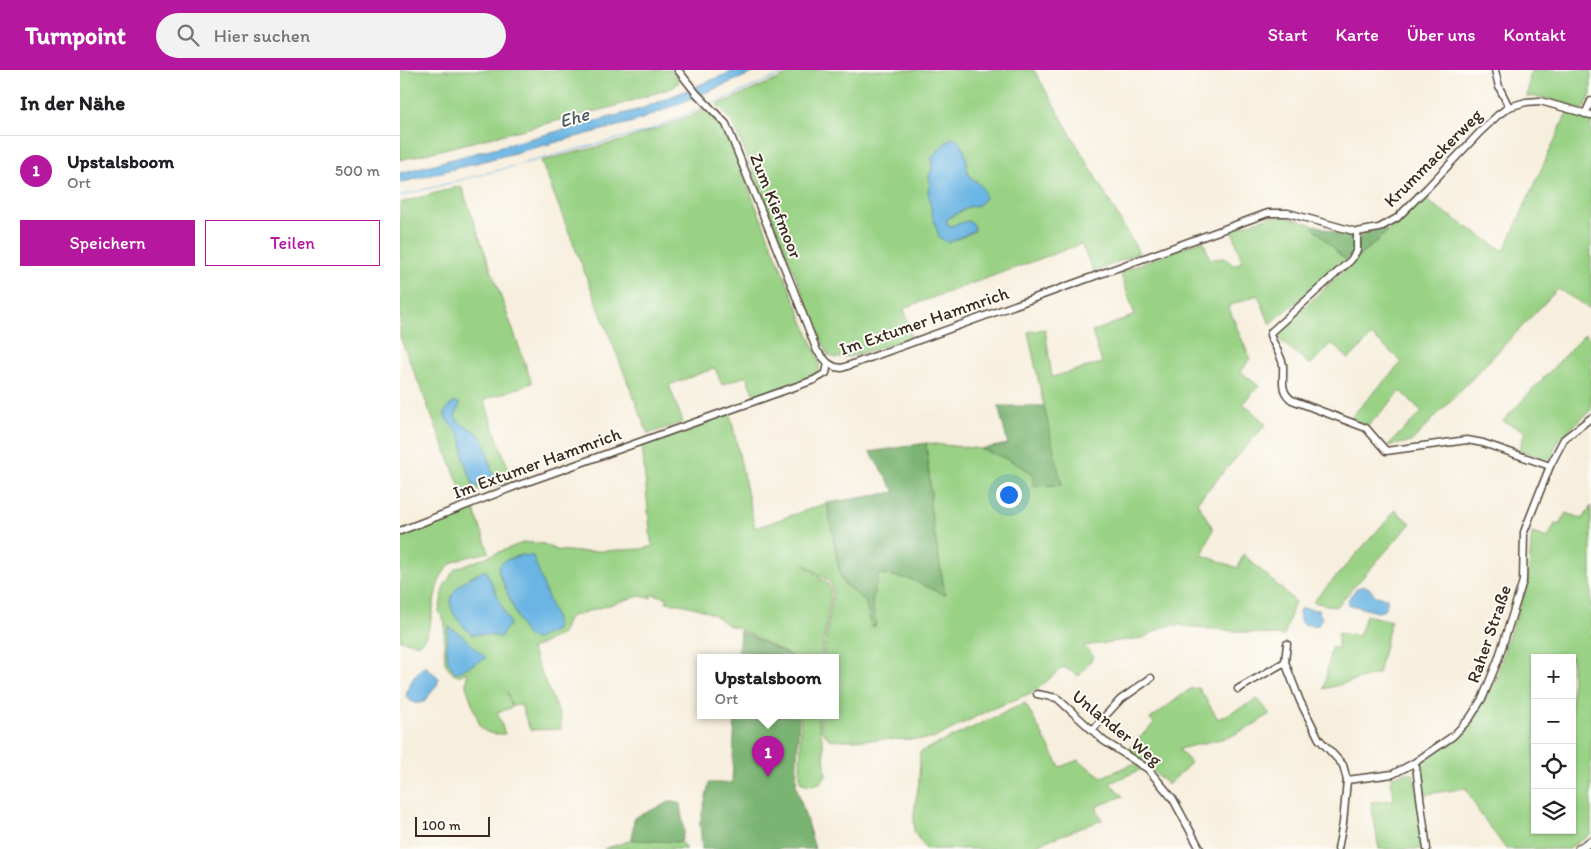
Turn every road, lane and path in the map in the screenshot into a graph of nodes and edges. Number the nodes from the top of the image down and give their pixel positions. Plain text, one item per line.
1 (1495, 70) edge
2 (679, 71) edge
3 (1591, 101) edge
4 (1509, 107) junction
5 (1588, 114) edge
6 (1357, 232) junction
7 (828, 363) junction
8 (1591, 418) edge
9 (1550, 466) junction
10 (400, 531) edge
11 (1287, 644) dead end
12 (1285, 662) junction
13 (1151, 678) dead end
14 (1238, 689) dead end
15 (1037, 694) dead end
16 (1092, 730) junction
17 (1414, 764) junction
18 (1347, 780) junction
19 (1591, 842) edge
20 (1200, 849) edge
21 (1338, 849) edge
22 (1427, 849) edge
23 (1579, 849) edge

1 - 4 street
2 - 7 street, Zum Kiefmoor
3 - 5 street
4 - 5 street
4 - 6 street, Krummackerweg
6 - 7 street, Im Extumer Hammrich
6 - 9 street
7 - 10 street, Im Extumer Hammrich
8 - 9 street, Raher Straße
9 - 17 street, Raher Straße
11 - 12 street
12 - 14 street
12 - 18 street
13 - 16 street
15 - 16 street, Unlander Weg
16 - 20 street, Unlander Weg
17 - 18 street, Raher Straße
17 - 22 street
18 - 21 street
19 - 23 main road

